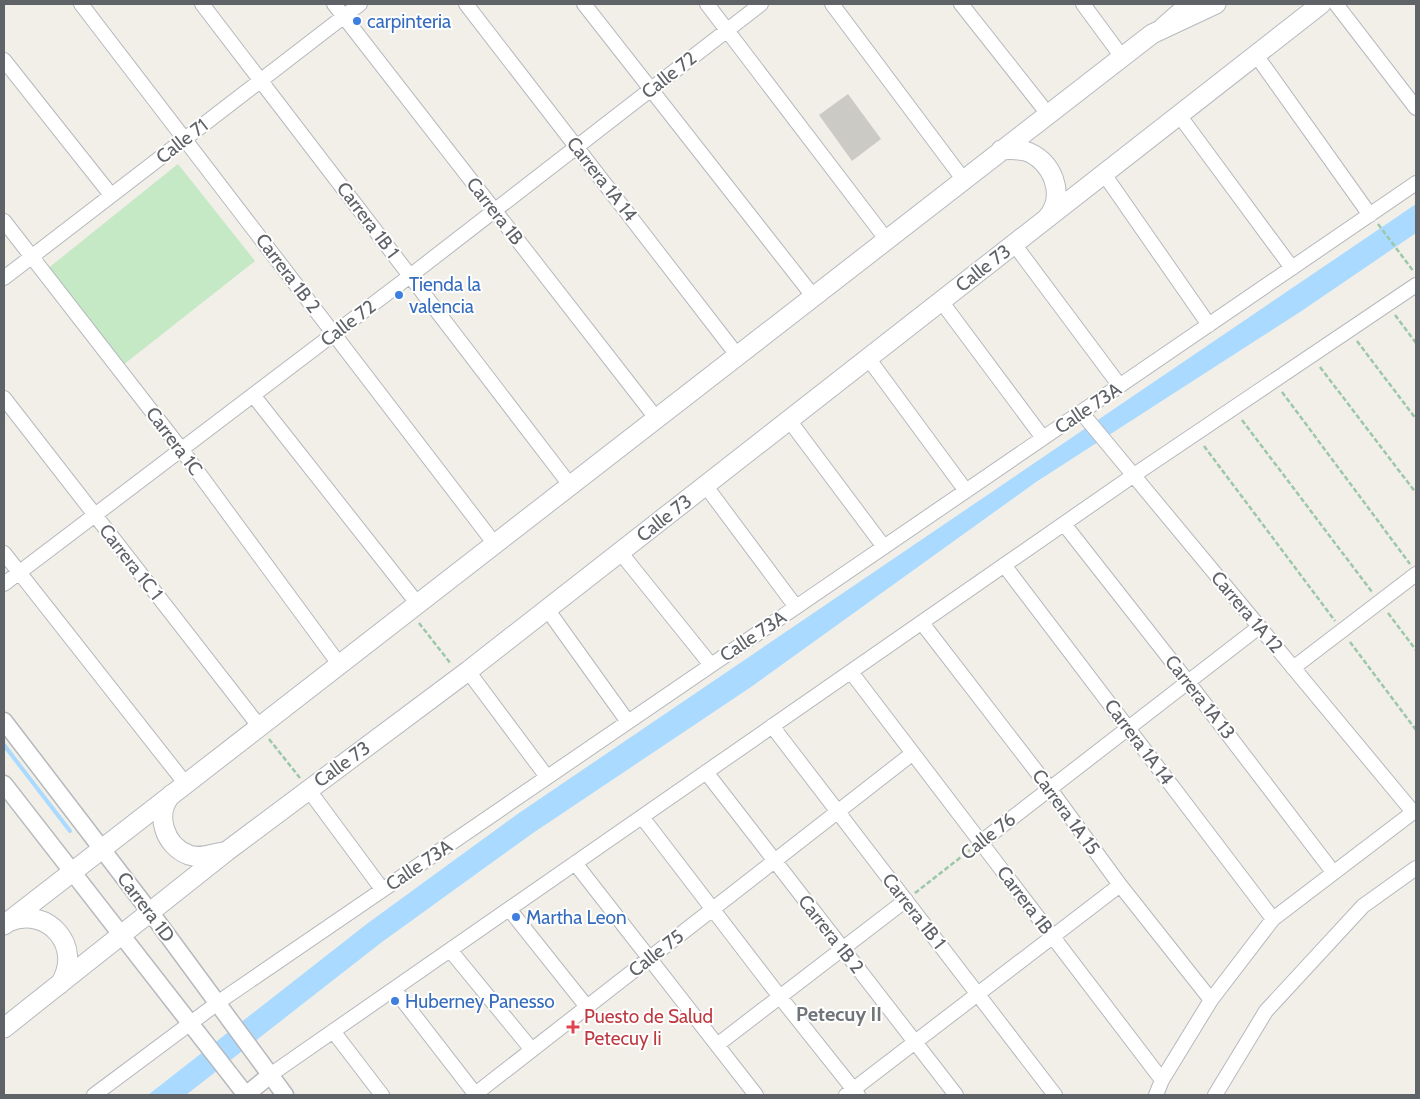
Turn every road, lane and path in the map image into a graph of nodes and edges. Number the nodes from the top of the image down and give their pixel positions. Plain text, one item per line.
1 (81, 4) edge
2 (202, 4) edge
3 (334, 4) edge
4 (360, 4) edge
5 (466, 4) edge
6 (584, 4) edge
7 (707, 4) edge
8 (761, 4) edge
9 (832, 4) edge
10 (961, 4) edge
11 (1083, 4) edge
12 (1186, 4) edge
13 (1216, 4) edge
14 (1321, 4) edge
15 (1336, 4) edge
16 (344, 16) junction
17 (727, 30) junction
18 (1152, 34) junction
19 (1256, 55) junction
20 (1122, 57) junction
21 (4, 60) edge
22 (260, 80) junction
23 (651, 90) junction
24 (1416, 108) edge
25 (1048, 114) junction
26 (1179, 115) junction
27 (184, 139) junction
28 (576, 147) junction
29 (1001, 150) junction
30 (1104, 174) junction
31 (964, 179) junction
32 (1416, 183) edge
33 (111, 195) junction
34 (494, 210) junction
35 (1044, 220) junction
36 (1374, 220) junction
37 (4, 221) edge
38 (886, 239) junction
39 (1014, 244) junction
40 (32, 257) junction
41 (1292, 268) junction
42 (1416, 275) edge
43 (410, 276) junction
44 (4, 278) edge
45 (1416, 285) edge
46 (813, 296) junction
47 (941, 301) junction
48 (1395, 315) dead end
49 (1209, 324) junction
50 (334, 334) junction
51 (1357, 341) dead end
52 (1416, 343) edge
53 (737, 355) junction
54 (868, 358) junction
55 (1320, 367) dead end
56 (1120, 386) junction
57 (1282, 392) dead end
58 (252, 395) junction
59 (4, 398) edge
60 (1084, 415) junction
61 (656, 418) junction
62 (1416, 418) edge
63 (789, 420) junction
64 (1242, 420) dead end
65 (1043, 438) junction
66 (1204, 446) dead end
67 (181, 449) junction
68 (1130, 472) junction
69 (570, 485) junction
70 (705, 485) junction
71 (966, 491) junction
72 (1416, 493) edge
73 (94, 515) junction
74 (1064, 524) junction
75 (494, 543) junction
76 (884, 547) junction
77 (620, 552) junction
78 (4, 553) edge
79 (1004, 565) junction
80 (1413, 569) edge
81 (19, 572) junction
82 (4, 584) edge
83 (1380, 602) junction
84 (796, 606) junction
85 (412, 607) junction
86 (547, 609) junction
87 (922, 623) junction
88 (1259, 627) junction
89 (1342, 631) junction
90 (1416, 650) edge
91 (339, 664) junction
92 (711, 665) junction
93 (1293, 668) junction
94 (851, 672) junction
95 (465, 674) junction
96 (1188, 682) junction
97 (4, 720) edge
98 (628, 722) junction
99 (259, 726) junction
100 (772, 726) junction
101 (1129, 728) junction
102 (1416, 730) edge
103 (913, 753) junction
104 (706, 772) junction
105 (547, 777) junction
106 (4, 784) edge
107 (181, 786) junction
108 (308, 789) junction
109 (1050, 789) junction
110 (1414, 811) edge
111 (838, 812) junction
112 (642, 817) junction
113 (981, 842) junction
114 (101, 848) junction
115 (227, 851) junction
116 (775, 861) junction
117 (575, 863) junction
118 (1416, 868) edge
119 (71, 871) junction
120 (1333, 872) junction
121 (1120, 885) junction
122 (382, 889) junction
123 (906, 900) junction
124 (509, 909) junction
125 (712, 909) junction
126 (150, 912) junction
127 (1273, 920) junction
128 (5, 924) edge
129 (120, 935) junction
130 (1053, 936) junction
131 (843, 949) junction
132 (450, 950) junction
133 (649, 958) junction
134 (58, 986) junction
135 (394, 989) junction
136 (978, 994) junction
137 (780, 997) junction
138 (1211, 1000) junction
139 (218, 1002) junction
140 (587, 1007) junction
141 (189, 1023) junction
142 (4, 1028) edge
143 (333, 1031) junction
144 (915, 1042) junction
145 (717, 1045) junction
146 (532, 1050) junction
147 (270, 1075) junction
148 (1162, 1080) junction
149 (852, 1093) edge
150 (94, 1095) edge
151 (246, 1095) edge
152 (285, 1095) edge
153 (382, 1095) edge
154 (475, 1095) edge
155 (756, 1095) edge
156 (956, 1095) edge
157 (1055, 1095) edge
158 (1156, 1095) edge
159 (1216, 1095) edge

1 - 27 street, Carrera 1B 2
2 - 22 street, Carrera 1B 1
3 - 16 street, Carrera 1B
4 - 16 street, Calle 71
5 - 28 street, Carrera 1A 14
6 - 23 street
7 - 17 street
8 - 17 street, Calle 72
9 - 31 street
10 - 25 street
11 - 20 street
12 - 18 street
13 - 18 main road
14 - 19 main road, Calle 73
15 - 24 street
16 - 22 street, Calle 71
16 - 34 street, Carrera 1B
17 - 23 street, Calle 72
17 - 38 street
18 - 20 main road
19 - 26 main road, Calle 73
19 - 36 street
20 - 25 main road
21 - 33 street
22 - 27 street, Calle 71
22 - 43 street, Carrera 1B 1
23 - 28 street, Calle 72
23 - 46 street
25 - 29 main road
26 - 30 main road, Calle 73
26 - 41 street
27 - 33 street, Calle 71
27 - 50 street, Carrera 1B 2
28 - 34 street, Calle 72
28 - 53 street, Carrera 1A 14
29 - 31 main road
29 - 35 main road
30 - 35 main road, Calle 73
30 - 49 street
31 - 38 main road
32 - 36 street, Calle 73A
33 - 40 street, Calle 71
34 - 43 street, Calle 72
34 - 61 street, Carrera 1B
35 - 39 main road, Calle 73
36 - 41 street, Calle 73A
36 - 42 path
37 - 40 street, Carrera 1C
38 - 46 main road
39 - 47 main road, Calle 73
39 - 56 street
40 - 44 street, Calle 71
40 - 67 street, Carrera 1C
41 - 49 street, Calle 73A
43 - 50 street, Calle 72
43 - 69 street, Carrera 1B 1
45 - 68 street
46 - 53 main road
47 - 54 main road, Calle 73
47 - 65 street
48 - 52 path
49 - 56 street, Calle 73A
50 - 58 street, Calle 72
50 - 75 street, Carrera 1B 2
51 - 62 path
53 - 61 main road
54 - 63 main road, Calle 73
54 - 71 street
55 - 72 path
56 - 60 street, Calle 73A
57 - 80 path
58 - 67 street, Calle 72
58 - 85 street
59 - 73 street, Carrera 1C 1
60 - 65 street, Calle 73A
60 - 68 street, Carrera 1A 12
61 - 69 main road
63 - 70 main road, Calle 73
63 - 76 street
64 - 83 path
65 - 71 street, Calle 73A
66 - 89 path
67 - 73 street, Calle 72
67 - 91 street, Carrera 1C
68 - 74 street
68 - 88 street, Carrera 1A 12
69 - 75 main road
70 - 77 main road, Calle 73
70 - 84 street
71 - 76 street, Calle 73A
73 - 81 street, Calle 72
73 - 99 street, Carrera 1C 1
74 - 79 street
74 - 96 street, Carrera 1A 13
75 - 85 main road
76 - 84 street, Calle 73A
77 - 86 main road, Calle 73
77 - 92 street
78 - 81 street
79 - 87 street
79 - 101 street, Carrera 1A 14
80 - 83 street
81 - 82 street, Calle 72
81 - 107 street
83 - 89 street
83 - 90 path
84 - 92 street, Calle 73A
85 - 91 main road
85 - 95 path
86 - 95 main road, Calle 73
86 - 98 street
87 - 94 street
87 - 109 street, Carrera 1A 15
88 - 93 street, Carrera 1A 12
88 - 96 street, Calle 76
89 - 93 street
89 - 102 path
91 - 99 main road
92 - 98 street, Calle 73A
93 - 110 street, Carrera 1A 12
94 - 100 street
94 - 103 street, Carrera 1B
95 - 105 street
95 - 108 main road, Calle 73
96 - 101 street, Calle 76
96 - 120 street, Carrera 1A 13
97 - 114 street, Carrera 1D
98 - 105 street, Calle 73A
99 - 107 main road
99 - 108 path
100 - 104 street
100 - 111 street, Carrera 1B 1
101 - 109 street, Calle 76
101 - 127 street, Carrera 1A 14
103 - 111 street, Calle 75
103 - 113 street, Carrera 1B
104 - 112 street
104 - 116 street, Carrera 1B 2
105 - 122 street, Calle 73A
106 - 119 street, Carrera 1D
107 - 114 main road
107 - 115 main road
108 - 115 main road, Calle 73
108 - 122 street
109 - 113 street, Calle 76
109 - 121 street, Carrera 1A 15
110 - 120 street
111 - 116 street, Calle 75
111 - 123 street, Carrera 1B 1
112 - 117 street
112 - 125 street
113 - 123 path, Calle 76
113 - 130 street, Carrera 1B
114 - 119 main road
114 - 126 street, Carrera 1D
115 - 126 main road, Calle 73
116 - 125 street, Calle 75
116 - 131 street, Carrera 1B 2
117 - 124 street
117 - 133 street
118 - 159 street
119 - 128 main road
119 - 129 street, Carrera 1D
120 - 127 street
121 - 130 street
121 - 138 street, Carrera 1A 15
122 - 139 street, Calle 73A
123 - 131 street
123 - 136 street, Carrera 1B 1
124 - 132 street
124 - 140 street
125 - 133 street, Calle 75
125 - 137 street
126 - 129 main road, Calle 73
126 - 139 street, Carrera 1D
127 - 138 street
128 - 134 main road
129 - 134 main road, Calle 73
129 - 141 street, Carrera 1D
130 - 136 street
130 - 148 street, Carrera 1B
131 - 137 street
131 - 144 street, Carrera 1B 2
132 - 135 street
132 - 146 street
133 - 140 street, Calle 75
133 - 145 street
134 - 142 main road, Calle 73
135 - 143 street
135 - 154 street
136 - 144 street
136 - 157 street, Carrera 1B 1
137 - 145 street
137 - 149 street
138 - 148 street
139 - 141 street, Calle 73A
139 - 147 street, Carrera 1D
140 - 146 street, Calle 75
141 - 150 street, Calle 73A
141 - 151 street, Carrera 1D
143 - 147 street
143 - 153 street
144 - 149 street
144 - 156 street, Carrera 1B 2
145 - 155 street
146 - 154 street, Calle 75
147 - 151 street
147 - 152 street, Carrera 1D
148 - 158 street

